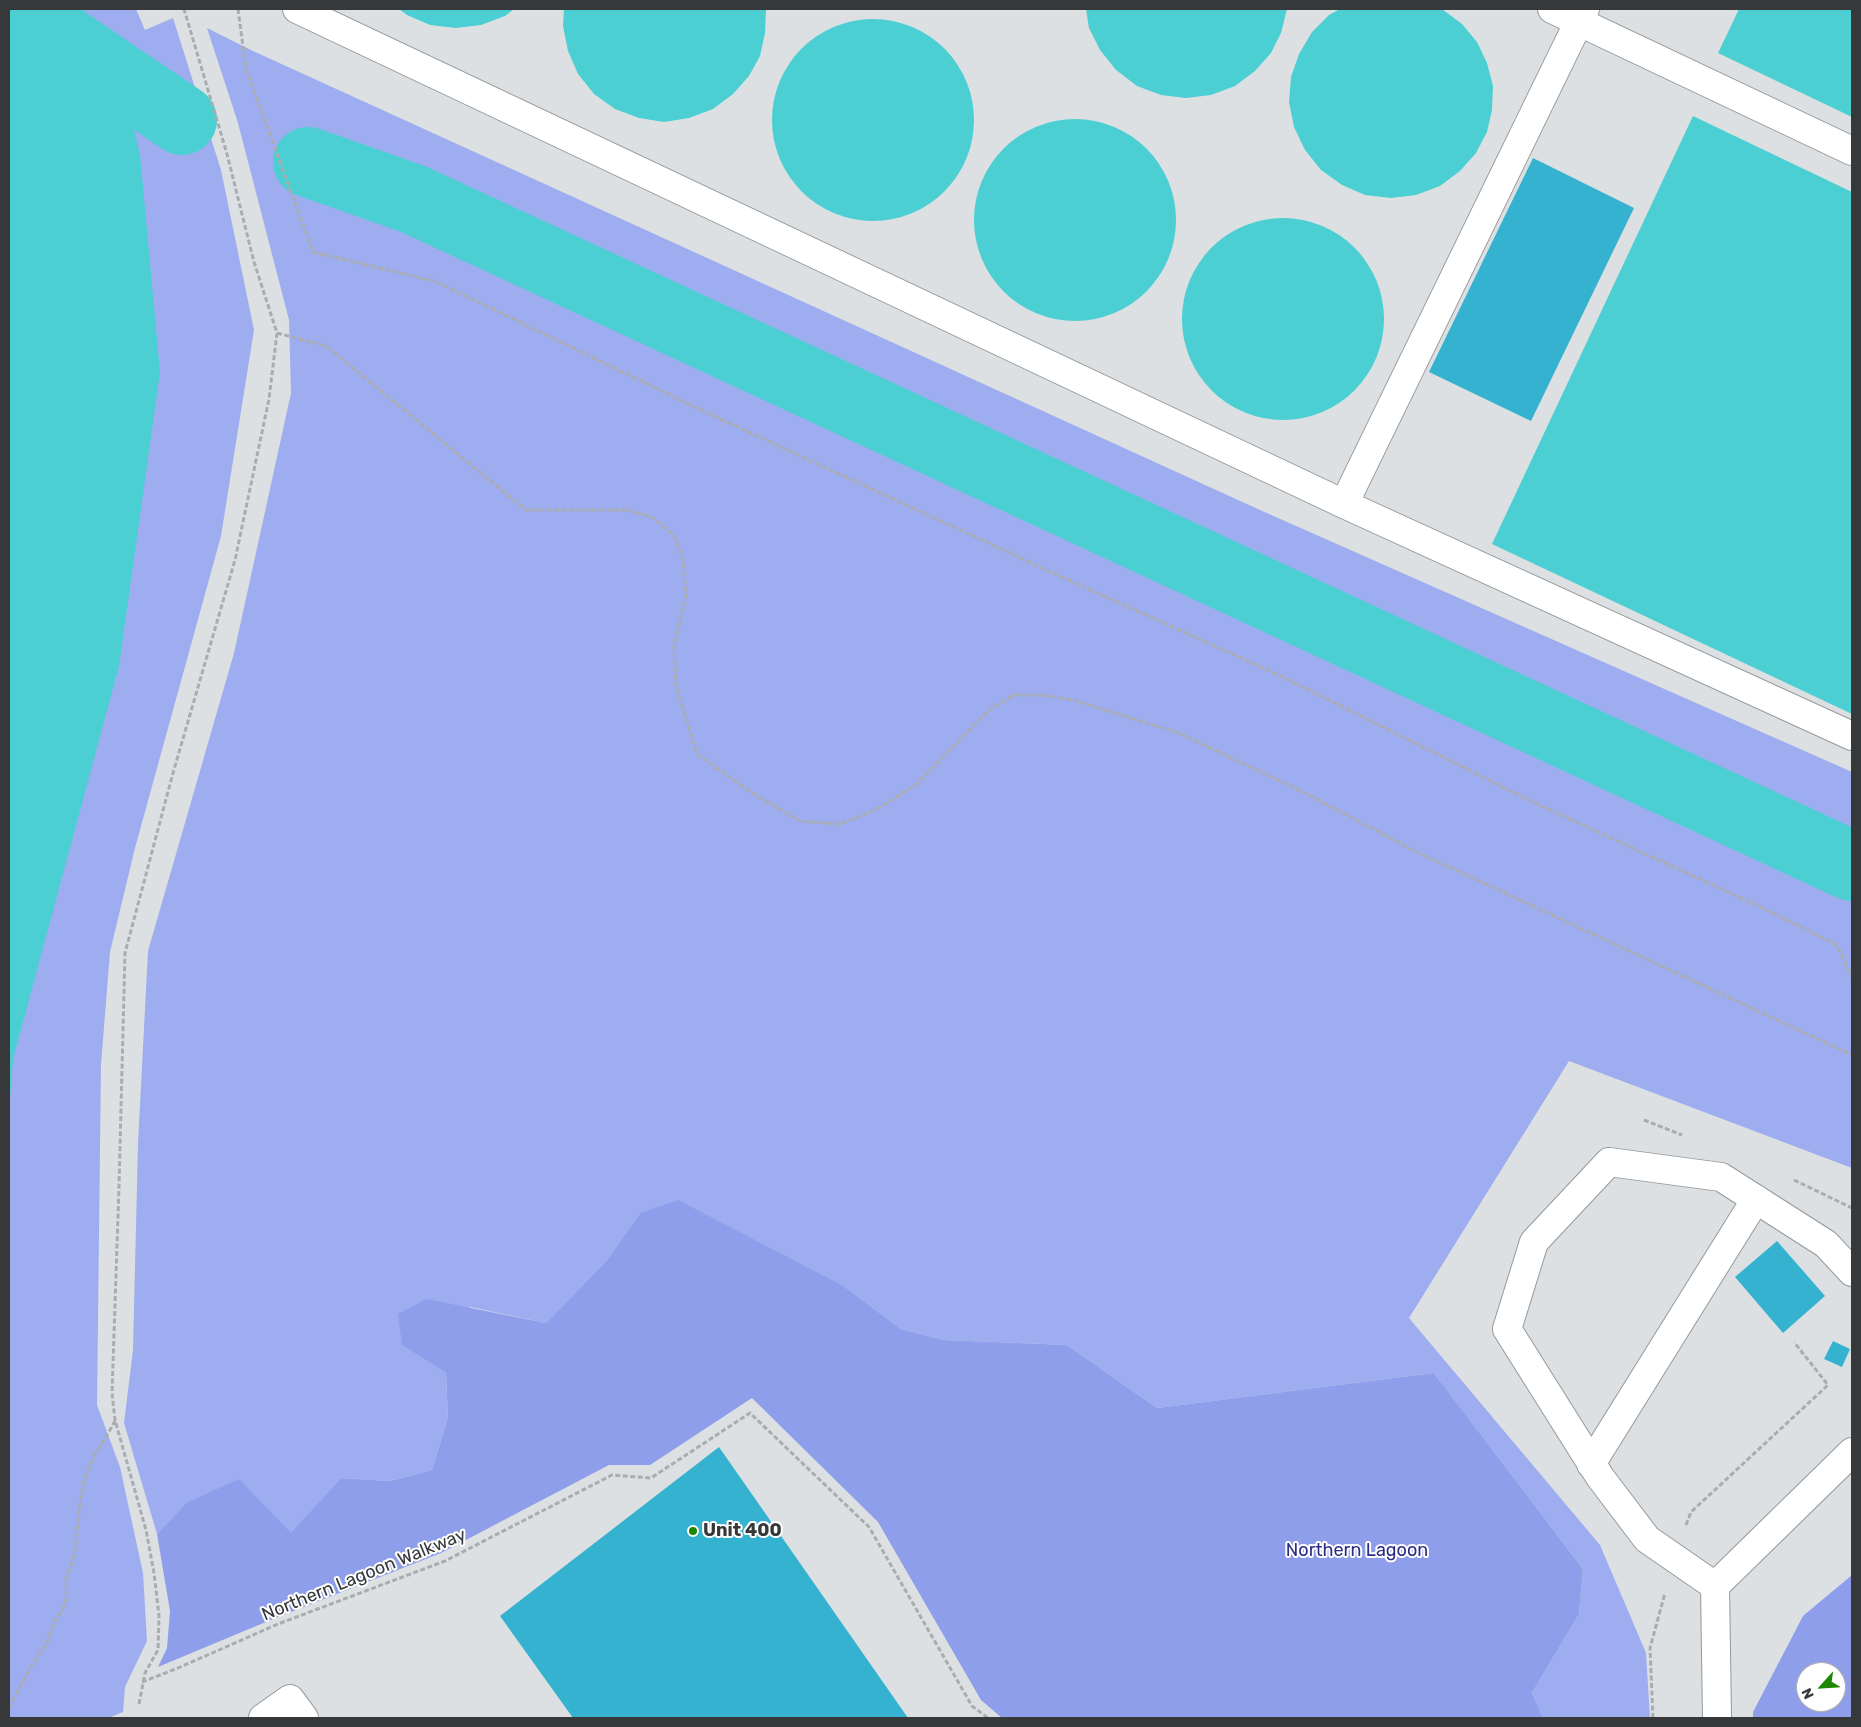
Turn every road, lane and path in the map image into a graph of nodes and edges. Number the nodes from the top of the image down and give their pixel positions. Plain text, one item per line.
1 (184, 9) edge
2 (238, 9) edge
3 (297, 9) edge
4 (1552, 9) edge
5 (1582, 15) edge
6 (1852, 151) edge
7 (277, 333) junction
8 (1344, 504) junction
9 (1852, 736) edge
10 (1852, 977) edge
11 (1852, 1055) edge
12 (1756, 1200) junction
13 (1852, 1272) edge
14 (1794, 1342) dead end
15 (115, 1420) junction
16 (1852, 1452) edge
17 (1591, 1464) junction
18 (1674, 1558) junction
19 (1715, 1586) junction
20 (142, 1682) junction
21 (139, 1704) dead end
22 (9, 1708) edge
23 (263, 1718) edge
24 (304, 1718) edge
25 (988, 1718) edge
26 (1653, 1718) edge
27 (1717, 1718) edge

1 - 7 path
2 - 10 path
3 - 8 lane
4 - 5 lane
5 - 6 lane
5 - 8 lane
7 - 11 path
7 - 15 path
8 - 9 lane
12 - 13 lane
12 - 17 lane
12 - 17 lane
14 - 18 path
15 - 20 path
15 - 22 path
16 - 19 lane
17 - 18 lane
18 - 19 lane
18 - 26 path
19 - 27 lane
20 - 21 path
20 - 25 path, Northern Lagoon Walkway
23 - 24 lane

